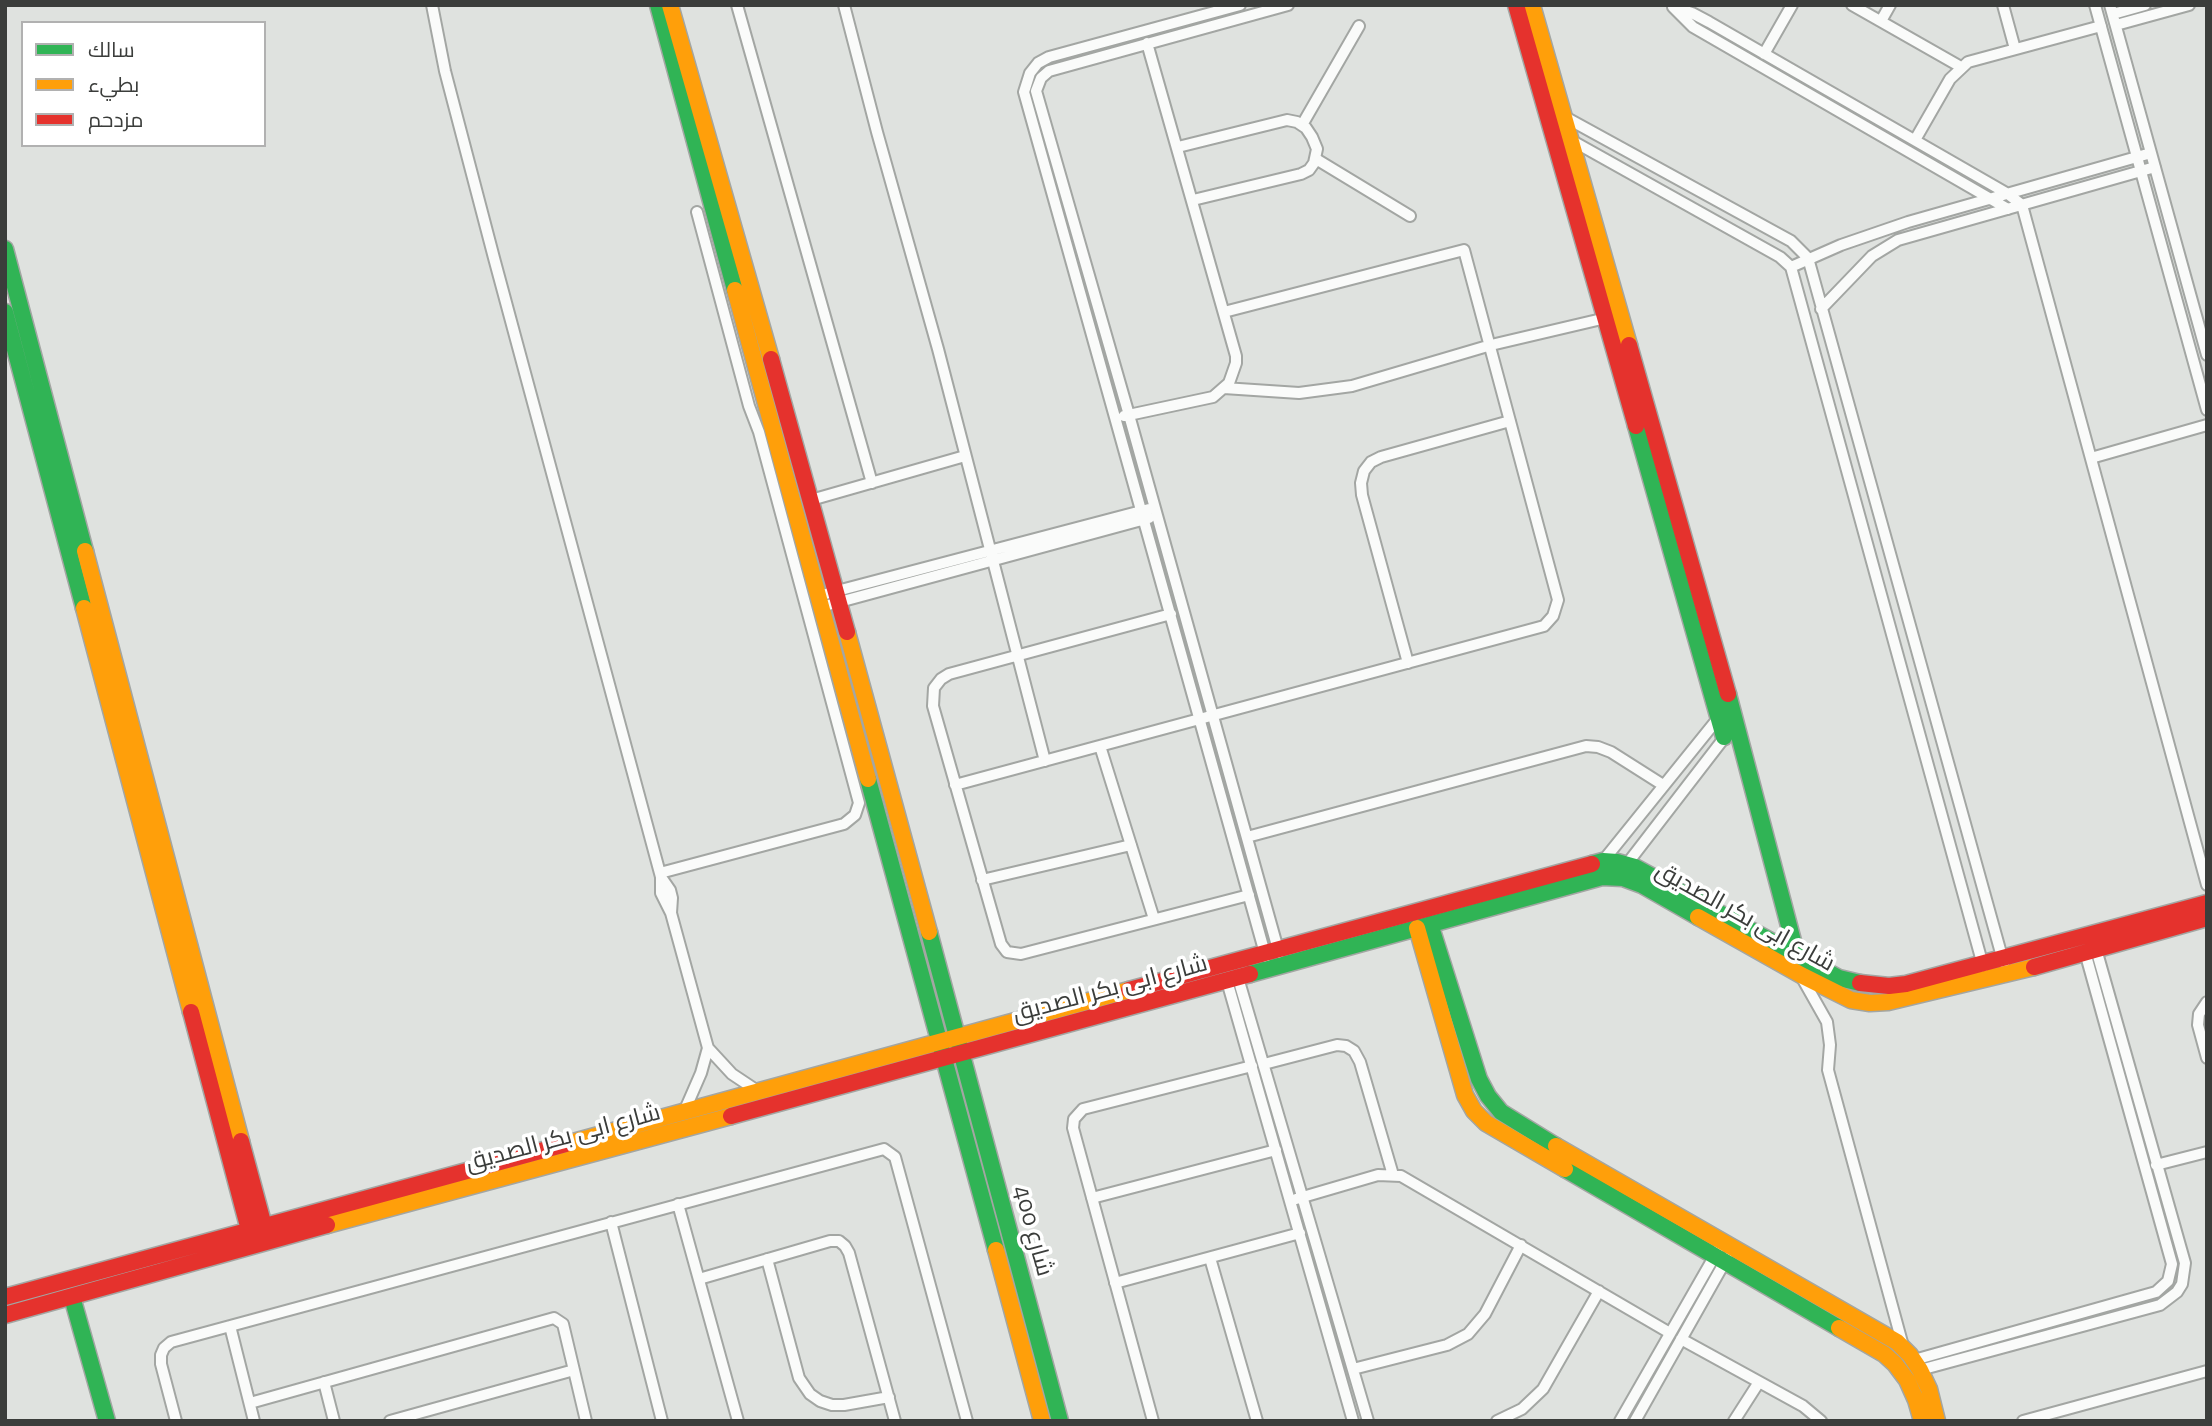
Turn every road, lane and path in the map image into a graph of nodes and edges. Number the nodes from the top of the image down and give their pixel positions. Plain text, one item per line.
1 (432, 5) edge
2 (658, 5) edge
3 (670, 5) edge
4 (737, 5) edge
5 (844, 5) edge
6 (1240, 5) edge
7 (1288, 5) edge
8 (1516, 5) edge
9 (1532, 5) edge
10 (1792, 5) edge
11 (1852, 5) edge
12 (1890, 5) edge
13 (2003, 5) edge
14 (2095, 5) edge
15 (2146, 5) edge
16 (2189, 5) edge
17 (1672, 6) edge
18 (1254, 10) edge
19 (2113, 15) edge
20 (1881, 21) junction
21 (1359, 26) dead end
22 (2101, 26) junction
23 (1147, 43) junction
24 (2014, 49) junction
25 (1764, 54) junction
26 (1961, 66) junction
27 (1545, 105) junction
28 (1564, 116) junction
29 (1302, 125) junction
30 (1552, 129) junction
31 (1571, 139) junction
32 (1914, 140) junction
33 (1178, 147) junction
34 (2151, 153) junction
35 (2137, 157) junction
36 (1316, 159) junction
37 (2155, 167) junction
38 (2141, 171) junction
39 (2008, 194) junction
40 (1991, 199) junction
41 (1193, 200) junction
42 (2022, 205) junction
43 (2008, 209) junction
44 (697, 212) dead end
45 (1410, 216) dead end
46 (5, 249) edge
47 (1808, 258) junction
48 (1791, 267) junction
49 (1821, 309) junction
50 (5, 312) edge
51 (1224, 312) junction
52 (1606, 318) junction
53 (2203, 326) edge
54 (2185, 331) junction
55 (1491, 345) junction
56 (2207, 355) edge
57 (1224, 388) junction
58 (2207, 410) edge
59 (1129, 415) junction
60 (1116, 418) junction
61 (1510, 421) junction
62 (2207, 425) edge
63 (965, 456) junction
64 (2091, 458) junction
65 (872, 483) junction
66 (811, 500) junction
67 (1156, 512) junction
68 (1143, 515) junction
69 (992, 556) junction
70 (837, 598) junction
71 (819, 602) junction
72 (1171, 614) junction
73 (1017, 655) junction
74 (1408, 663) junction
75 (1731, 702) junction
76 (1213, 716) junction
77 (1720, 716) junction
78 (1200, 719) junction
79 (1737, 722) junction
80 (1724, 737) junction
81 (1100, 746) junction
82 (1045, 761) junction
83 (955, 785) junction
84 (1663, 785) junction
85 (1247, 837) junction
86 (1131, 845) junction
87 (1603, 861) junction
88 (1627, 864) junction
89 (661, 875) junction
90 (982, 880) junction
91 (2207, 884) edge
92 (1248, 895) junction
93 (2207, 903) edge
94 (2207, 918) edge
95 (1154, 919) junction
96 (1423, 926) junction
97 (1271, 951) junction
98 (2091, 951) junction
99 (1797, 954) junction
100 (2005, 966) junction
101 (1276, 968) junction
102 (1984, 971) junction
103 (1801, 975) junction
104 (1233, 979) junction
105 (2207, 1002) edge
106 (960, 1045) junction
107 (708, 1048) junction
108 (941, 1050) junction
109 (2207, 1058) edge
110 (1258, 1065) junction
111 (759, 1092) junction
112 (684, 1112) junction
113 (1276, 1150) junction
114 (2207, 1152) edge
115 (2156, 1165) junction
116 (1393, 1175) junction
117 (443, 1186) junction
118 (1303, 1197) junction
119 (1092, 1198) junction
120 (1290, 1201) junction
121 (678, 1204) junction
122 (611, 1222) junction
123 (256, 1228) junction
124 (1300, 1233) junction
125 (1521, 1245) junction
126 (1724, 1252) junction
127 (1210, 1258) junction
128 (767, 1259) junction
129 (699, 1279) junction
130 (1115, 1283) junction
131 (1599, 1291) junction
132 (5, 1297) edge
133 (67, 1298) junction
134 (5, 1315) edge
135 (230, 1326) junction
136 (1670, 1333) junction
137 (1681, 1339) junction
138 (1913, 1359) junction
139 (1353, 1369) junction
140 (573, 1370) junction
141 (2207, 1371) edge
142 (324, 1382) junction
143 (1759, 1382) junction
144 (889, 1397) junction
145 (250, 1403) junction
146 (96, 1421) edge
147 (107, 1421) edge
148 (177, 1421) edge
149 (254, 1421) edge
150 (334, 1421) edge
151 (390, 1421) edge
152 (586, 1421) edge
153 (662, 1421) edge
154 (738, 1421) edge
155 (895, 1421) edge
156 (967, 1421) edge
157 (1041, 1421) edge
158 (1060, 1421) edge
159 (1153, 1421) edge
160 (1257, 1421) edge
161 (1353, 1421) edge
162 (1368, 1421) edge
163 (1497, 1421) edge
164 (1620, 1421) edge
165 (1635, 1421) edge
166 (1734, 1421) edge
167 (1821, 1421) edge
168 (1922, 1421) edge
169 (1937, 1421) edge
170 (2023, 1421) edge

1 - 89 street
2 - 71 main road, شارع 400
3 - 66 main road, شارع 400
4 - 65 street
5 - 63 street
6 - 60 street
7 - 18 street
8 - 27 main road
9 - 28 main road
10 - 25 street
11 - 20 street
12 - 20 street
13 - 24 street
14 - 22 street
15 - 19 street
16 - 19 street
17 - 25 street
17 - 40 street
18 - 23 street
19 - 34 street
20 - 26 street
21 - 29 street
22 - 24 street
22 - 35 street
23 - 33 street
23 - 59 street
24 - 26 street
25 - 32 street
26 - 32 street
27 - 28 street
27 - 30 main road
28 - 31 main road
28 - 47 street
29 - 33 street
29 - 36 street
30 - 31 street
30 - 52 main road
31 - 48 street
31 - 75 main road
32 - 39 street
33 - 41 street
34 - 35 street
34 - 37 street
35 - 38 street
35 - 39 street
36 - 41 street
36 - 45 street
37 - 38 street
37 - 53 street
38 - 42 street
38 - 54 street
39 - 40 street
39 - 42 street
40 - 43 street
40 - 47 street
41 - 51 street
42 - 43 street
42 - 64 street
43 - 49 street
44 - 89 street
46 - 123 main road
47 - 48 street
47 - 49 street
48 - 102 street
49 - 100 street
50 - 123 main road
51 - 55 street
51 - 57 street
52 - 55 street
52 - 77 main road
53 - 54 street
53 - 56 street
54 - 58 street
55 - 57 street
55 - 61 street
57 - 59 street
59 - 60 street
59 - 67 street
60 - 68 street
61 - 74 street
61 - 74 street
62 - 64 street
63 - 65 street
63 - 69 street
64 - 91 street
65 - 66 street
66 - 70 main road, شارع 400
67 - 68 street
67 - 76 street
68 - 69 street
68 - 72 street
69 - 70 street
69 - 73 street
70 - 71 street
70 - 106 main road, شارع 400
71 - 108 main road, شارع 400
72 - 73 street
72 - 78 street
73 - 82 street
73 - 83 street
74 - 76 street
75 - 77 main road
75 - 79 main road
76 - 78 street
76 - 85 street
77 - 80 main road
77 - 84 street
78 - 81 street
78 - 92 street
79 - 80 street
79 - 99 main road
80 - 88 street
81 - 82 street
81 - 86 street
82 - 83 street
83 - 90 street
84 - 85 street
84 - 87 street
85 - 97 street
86 - 90 street
86 - 95 street
87 - 88 main road, شارع ابى بكر الصديق
87 - 97 main road, شارع ابى بكر الصديق
88 - 99 main road, شارع ابى بكر الصديق
89 - 107 street
90 - 95 street
92 - 95 street
92 - 97 street
93 - 100 main road, شارع ابى بكر الصديق
94 - 98 main road, شارع ابى بكر الصديق
96 - 101 main road, شارع ابى بكر الصديق
96 - 103 main road, شارع ابى بكر الصديق
96 - 126 main road
97 - 101 street
97 - 106 main road, شارع ابى بكر الصديق
98 - 100 main road, شارع ابى بكر الصديق
98 - 115 street
98 - 138 street
99 - 102 main road, شارع ابى بكر الصديق
99 - 103 main road
100 - 102 main road, شارع ابى بكر الصديق
101 - 104 main road, شارع ابى بكر الصديق
102 - 103 main road, شارع ابى بكر الصديق
103 - 138 street
104 - 106 main road, شارع ابى بكر الصديق
104 - 110 street
105 - 109 street
106 - 108 main road, شارع ابى بكر الصديق
106 - 158 main road, شارع 400
107 - 111 street
107 - 112 street
108 - 111 main road, شارع ابى بكر الصديق
108 - 117 main road, شارع ابى بكر الصديق
108 - 157 main road, شارع 400
110 - 113 street
110 - 116 street
110 - 118 street
110 - 119 street
111 - 112 main road, شارع ابى بكر الصديق
112 - 117 main road, شارع ابى بكر الصديق
113 - 119 street
113 - 120 street
114 - 115 street
115 - 138 street
116 - 118 street
116 - 125 street
117 - 123 main road, شارع ابى بكر الصديق
117 - 133 main road, شارع ابى بكر الصديق
118 - 120 street
118 - 139 street
119 - 130 street
120 - 124 street
121 - 122 street
121 - 129 street
121 - 156 street
122 - 135 street
122 - 153 street
123 - 132 main road, شارع ابى بكر الصديق
124 - 127 street
124 - 161 street
125 - 131 street
125 - 139 street
126 - 136 street
126 - 137 street
126 - 138 main road
126 - 168 main road
127 - 130 street
127 - 160 street
128 - 129 street
128 - 144 street
128 - 144 street
129 - 154 street
130 - 159 street
131 - 136 street
131 - 163 street
133 - 134 main road, شارع ابى بكر الصديق
133 - 146 main road
133 - 147 main road
135 - 145 street
135 - 148 street
136 - 164 street
137 - 143 street
137 - 165 street
138 - 169 main road
139 - 162 street
140 - 142 street
140 - 151 street
140 - 152 street
141 - 170 street
142 - 145 street
142 - 150 street
143 - 166 street
143 - 167 street
144 - 155 street
145 - 149 street

